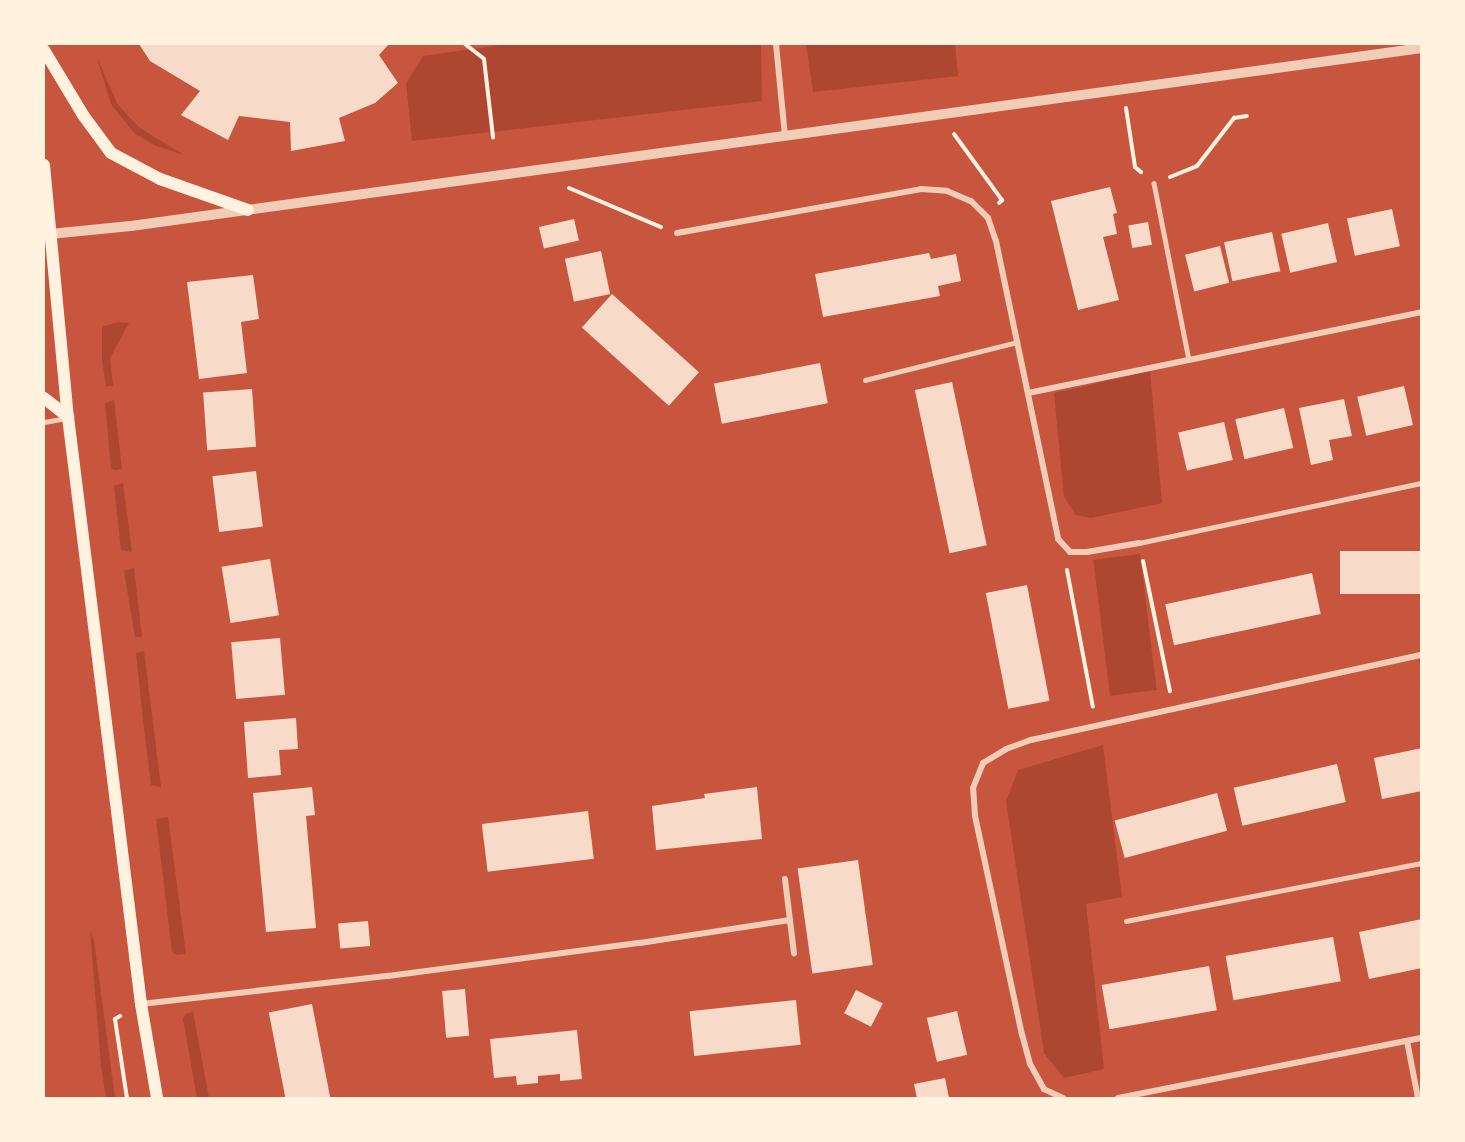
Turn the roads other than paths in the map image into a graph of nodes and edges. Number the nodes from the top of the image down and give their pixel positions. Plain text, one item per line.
1 (776, 44) edge
2 (1422, 48) edge
3 (44, 50) edge
4 (785, 136) junction
5 (44, 165) edge
6 (1154, 183) road end
7 (248, 210) junction
8 (677, 233) road end
9 (50, 234) junction
10 (1422, 312) edge
11 (1017, 342) junction
12 (1190, 360) junction
13 (865, 380) dead end
14 (1028, 393) junction
15 (44, 398) edge
16 (68, 417) junction
17 (44, 422) edge
18 (1422, 483) edge
19 (1139, 543) joint
20 (1422, 655) edge
21 (1422, 862) edge
22 (785, 879) dead end
23 (790, 920) junction
24 (1126, 921) dead end
25 (794, 952) dead end
26 (141, 1004) junction
27 (1422, 1038) edge
28 (1407, 1041) junction
29 (157, 1098) edge
30 (1063, 1098) edge
31 (1118, 1098) edge
32 (1418, 1098) edge

1 - 4 street
2 - 4 street
3 - 7 main road
4 - 7 street
5 - 9 main road
6 - 12 lane
7 - 9 street
8 - 11 street
9 - 16 main road
10 - 12 street
11 - 13 lane
11 - 14 street
12 - 14 street
14 - 19 street
15 - 16 main road
16 - 17 lane
16 - 26 main road
18 - 19 lane
20 - 30 street
21 - 24 lane
22 - 23 street
23 - 25 street
23 - 26 street
26 - 29 main road
27 - 28 street
28 - 31 street
28 - 32 street

